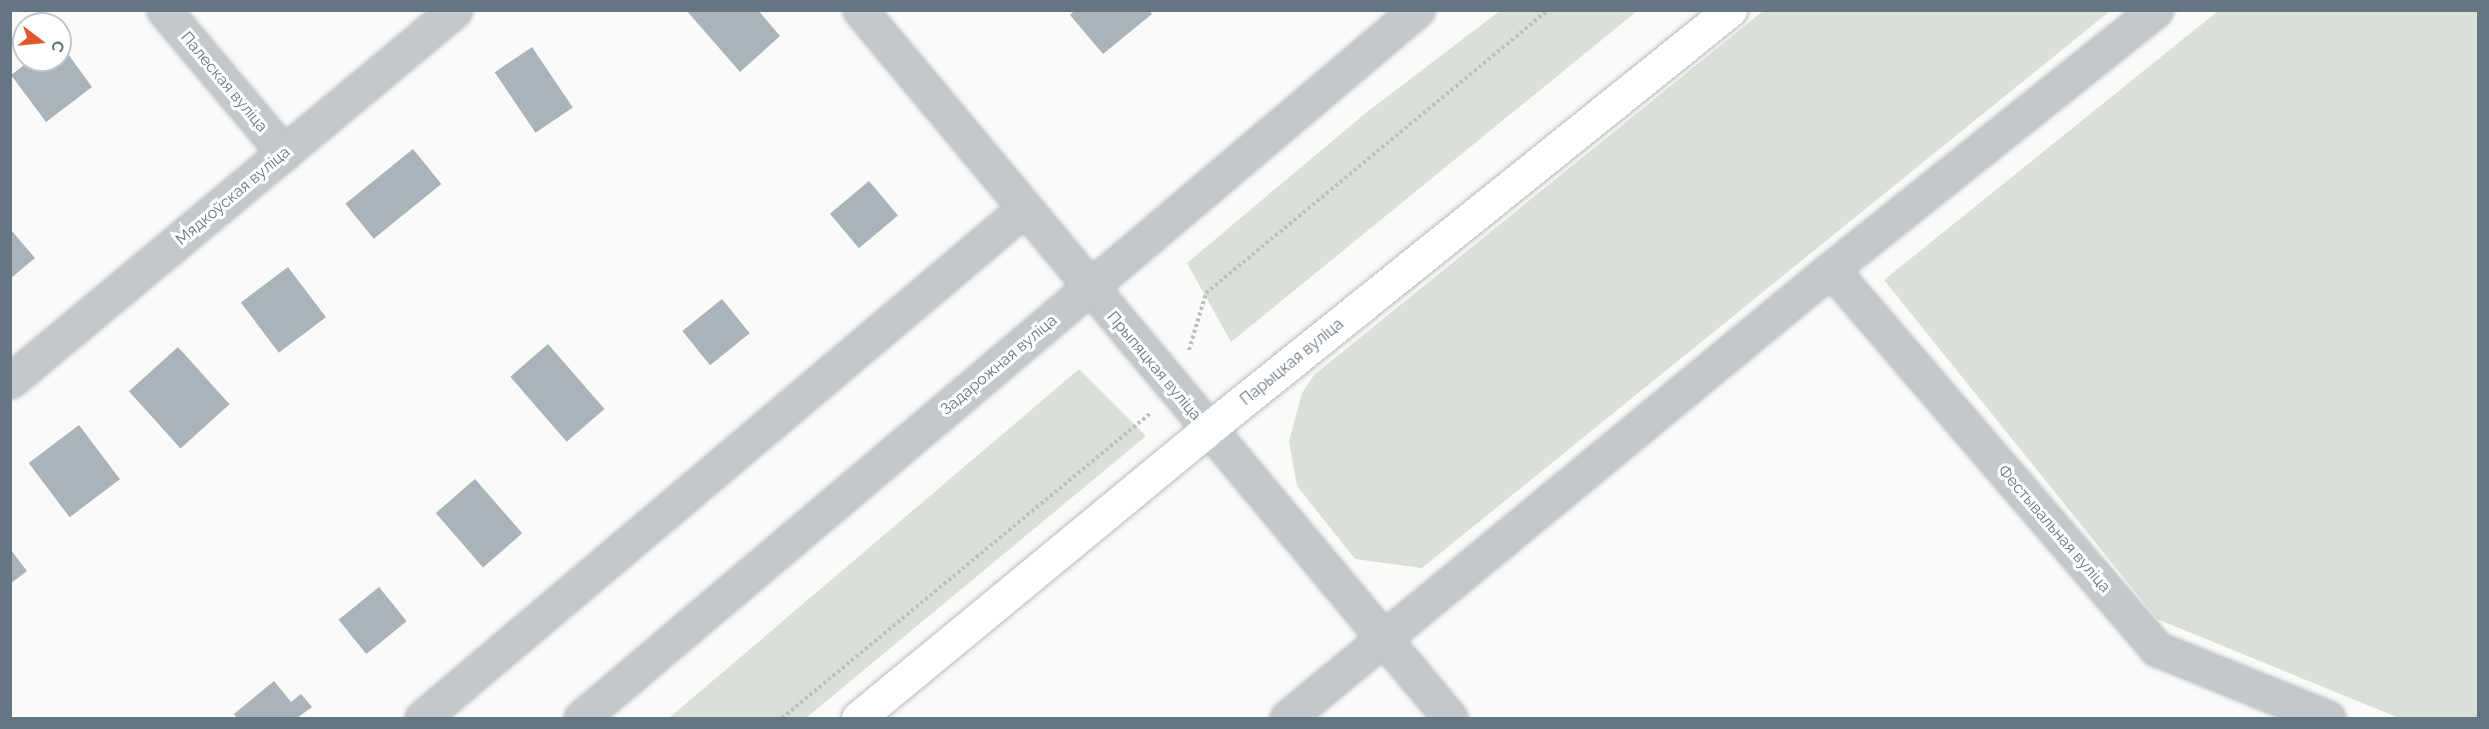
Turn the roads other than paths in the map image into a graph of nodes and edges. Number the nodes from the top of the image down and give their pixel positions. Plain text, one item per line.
1 (164, 10) edge
2 (455, 10) edge
3 (860, 10) edge
4 (1417, 10) edge
5 (1730, 10) edge
6 (2155, 10) edge
7 (284, 153) junction
8 (1024, 209) junction
9 (1831, 269) junction
10 (1089, 288) junction
11 (10, 381) edge
12 (1207, 430) junction
13 (1383, 638) junction
14 (422, 718) edge
15 (581, 718) edge
16 (858, 718) edge
17 (1287, 718) edge
18 (1450, 718) edge
19 (2328, 718) edge

1 - 7 street, Палеская вуліца
2 - 7 street, Мядкоўская вуліца
3 - 8 street, Прыпяцкая вуліца
4 - 10 street, Задарожная вуліца
5 - 12 main road, Парыцкая вуліца
6 - 9 street
7 - 11 street, Мядкоўская вуліца
8 - 10 street, Прыпяцкая вуліца
8 - 14 street
9 - 13 street
9 - 19 street, Фестывальная вуліца
10 - 12 street, Прыпяцкая вуліца
10 - 15 street, Задарожная вуліца
12 - 13 street, Прыпяцкая вуліца
12 - 16 main road, Парыцкая вуліца
13 - 17 street
13 - 18 street, Прыпяцкая вуліца

